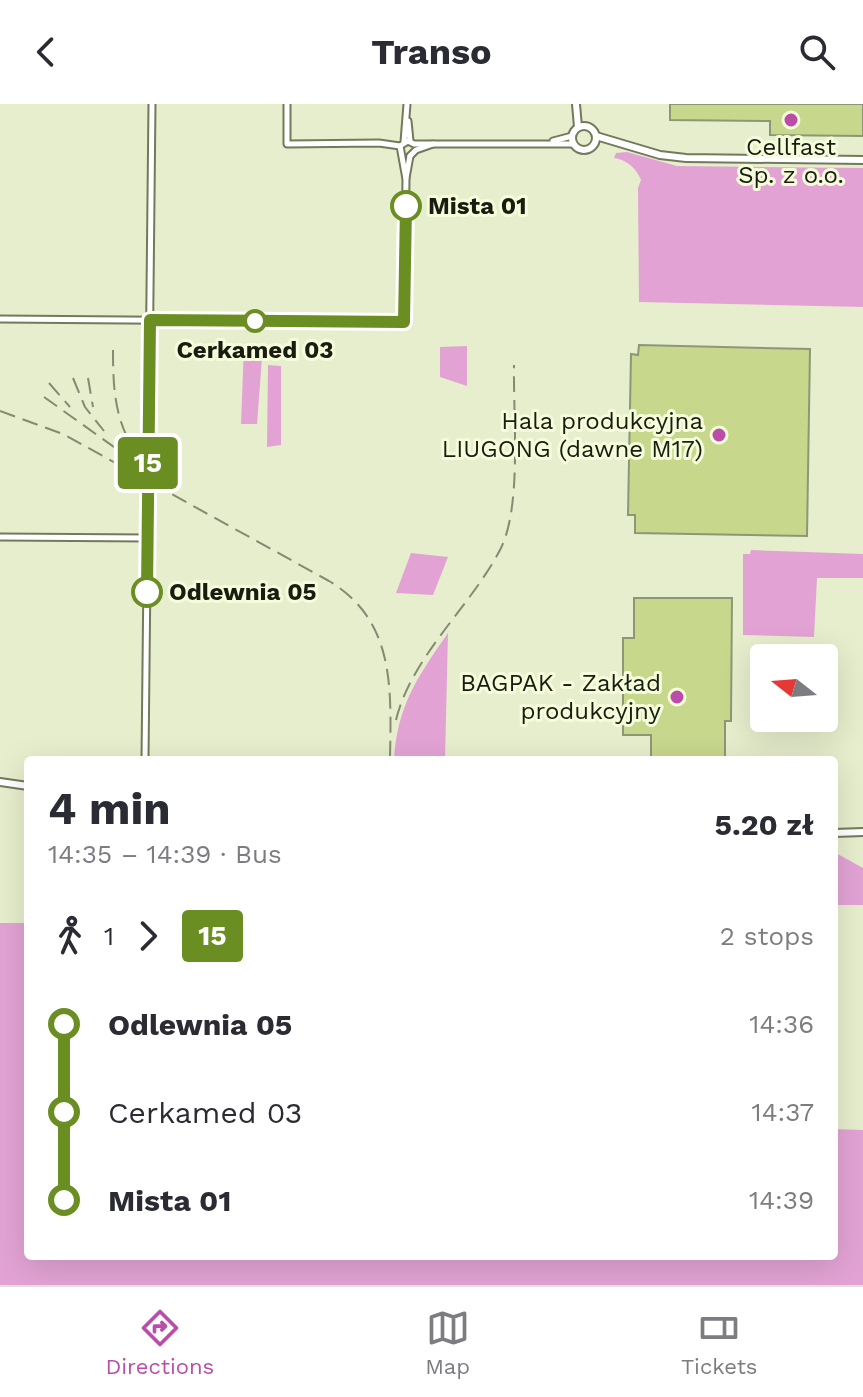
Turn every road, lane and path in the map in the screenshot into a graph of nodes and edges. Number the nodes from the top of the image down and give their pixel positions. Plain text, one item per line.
1 (152, 104) edge
2 (287, 104) edge
3 (407, 104) edge
4 (577, 104) edge
5 (582, 126) junction
6 (596, 136) junction
7 (572, 140) junction
8 (621, 144) junction
9 (409, 145) junction
10 (595, 145) junction
11 (408, 156) junction
12 (863, 160) edge
13 (0, 319) edge
14 (150, 320) junction
15 (0, 537) edge
16 (148, 538) junction
17 (145, 756) edge
18 (0, 782) edge
19 (24, 785) edge
20 (863, 832) edge
21 (838, 833) edge

1 - 14 street
2 - 9 street
3 - 9 street
4 - 5 street
5 - 6 street
5 - 7 street
6 - 8 street
6 - 10 street
7 - 9 street
7 - 10 street
8 - 10 street
8 - 12 street
9 - 11 street
9 - 11 street
11 - 14 street
13 - 14 street
14 - 16 street
15 - 16 street
16 - 17 street
18 - 19 street
20 - 21 street

